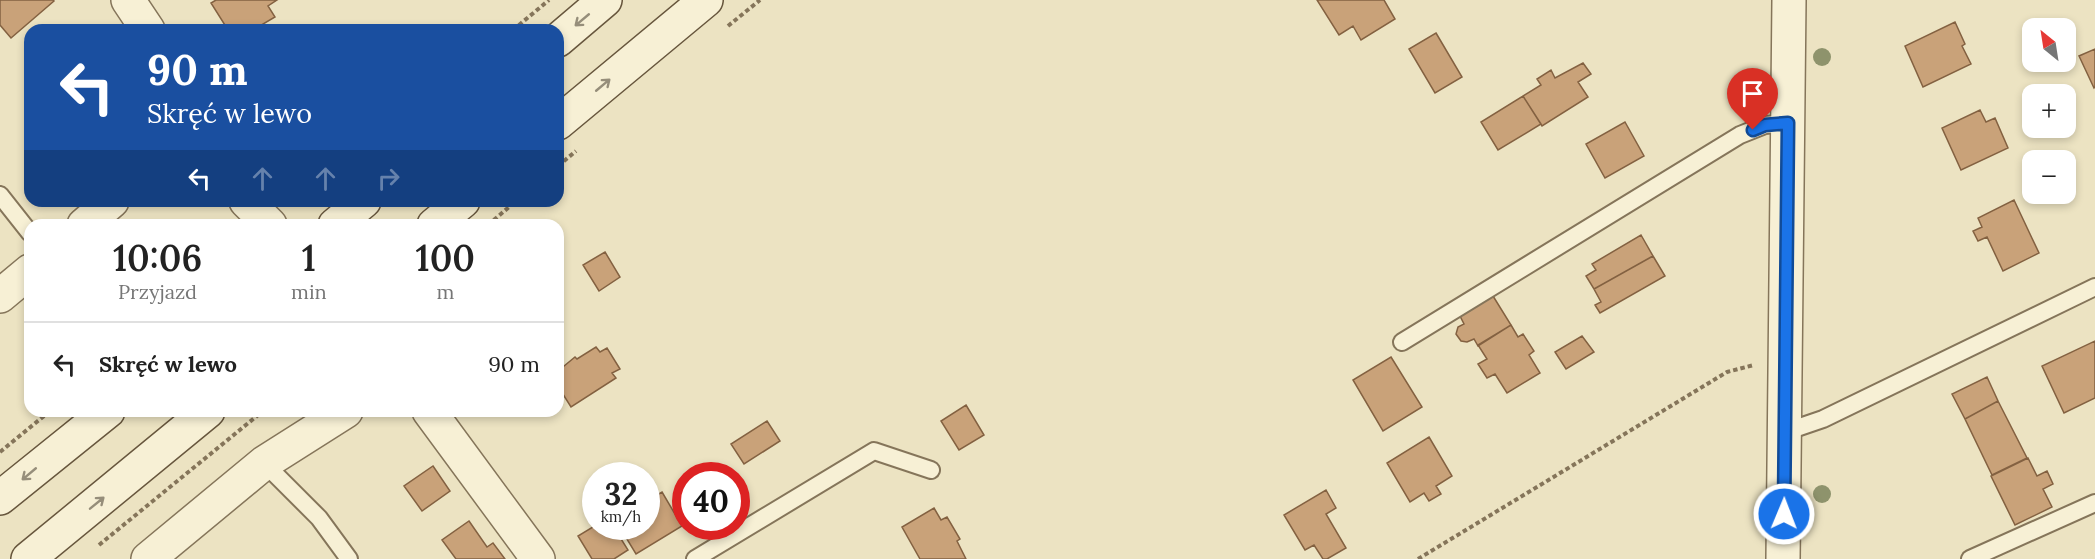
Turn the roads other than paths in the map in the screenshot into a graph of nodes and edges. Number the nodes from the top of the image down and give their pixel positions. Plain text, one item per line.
1 (128, 0) edge
2 (605, 0) edge
3 (706, 0) edge
4 (1789, 0) edge
5 (144, 24) edge
6 (564, 35) edge
7 (564, 118) edge
8 (1788, 123) junction
9 (0, 195) edge
10 (105, 207) edge
11 (252, 207) edge
12 (357, 207) edge
13 (456, 207) edge
14 (91, 219) edge
15 (264, 219) edge
16 (342, 219) edge
17 (441, 219) edge
18 (24, 225) edge
19 (24, 276) edge
20 (2095, 287) edge
21 (0, 296) edge
22 (1402, 342) dead end
23 (101, 417) edge
24 (201, 417) edge
25 (337, 417) edge
26 (433, 417) edge
27 (1785, 432) junction
28 (264, 463) junction
29 (931, 470) dead end
30 (0, 498) edge
31 (2095, 503) edge
32 (28, 559) edge
33 (147, 559) edge
34 (349, 559) edge
35 (538, 559) edge
36 (695, 559) edge
37 (1783, 559) edge
38 (1970, 559) edge

1 - 5 street
2 -> 6 street
7 -> 3 street
4 - 8 street
8 - 22 lane
8 - 27 street
9 - 18 lane
10 - 14 street
11 - 15 street
12 - 16 street
13 - 17 street
19 - 21 street
20 - 27 lane
23 -> 30 street
32 -> 24 street
25 - 28 street
26 - 35 street
27 - 37 street
28 - 33 street
28 - 34 lane
29 - 36 lane
31 - 38 lane

